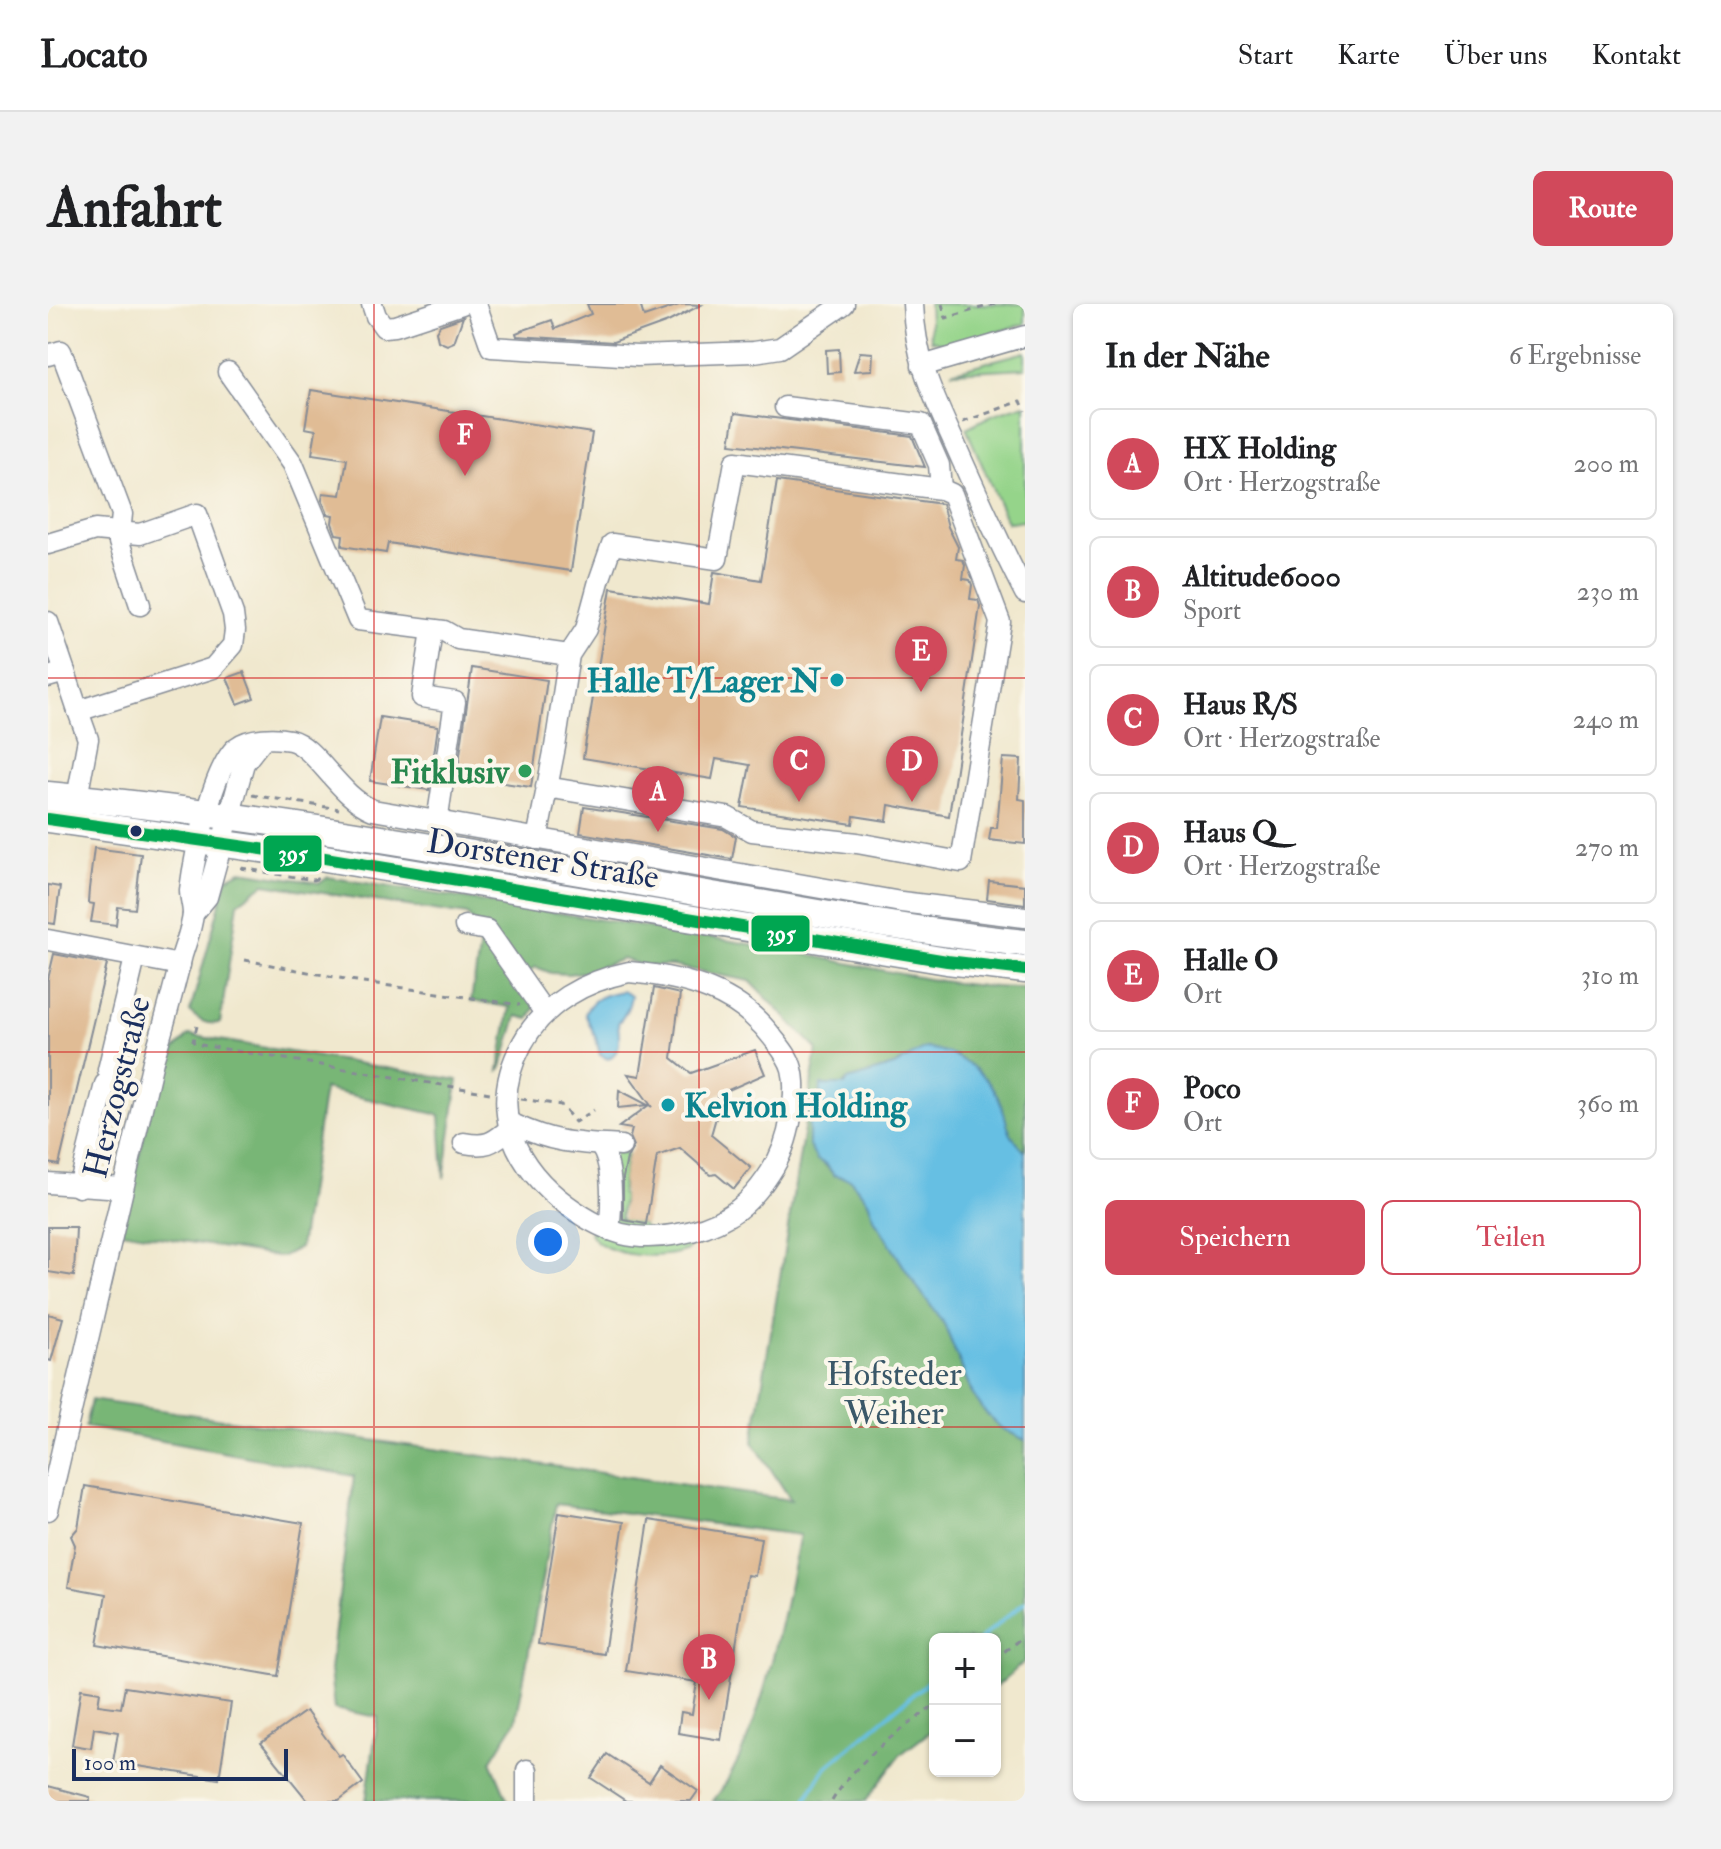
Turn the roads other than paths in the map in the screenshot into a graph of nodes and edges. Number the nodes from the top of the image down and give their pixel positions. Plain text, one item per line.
1 (372, 304) edge
2 (462, 304) edge
3 (476, 304) edge
4 (844, 304) edge
5 (913, 304) edge
6 (1025, 336) edge
7 (48, 355) edge
8 (922, 366) junction
9 (228, 372) dead end
10 (785, 407) dead end
11 (941, 489) junction
12 (121, 531) junction
13 (48, 544) edge
14 (1025, 593) edge
15 (140, 605) dead end
16 (48, 622) edge
17 (432, 630) junction
18 (569, 655) junction
19 (56, 674) edge
20 (78, 711) junction
21 (546, 787) junction
22 (48, 795) edge
23 (77, 798) junction
24 (217, 815) junction
25 (48, 819) edge
26 (437, 822) junction
27 (537, 839) junction
28 (211, 842) junction
29 (1025, 917) edge
30 (465, 926) dead end
31 (48, 940) edge
32 (1025, 943) edge
33 (135, 958) junction
34 (180, 965) junction
35 (1025, 970) edge
36 (542, 1010) junction
37 (510, 1129) junction
38 (464, 1143) dead end
39 (599, 1145) junction
40 (621, 1146) dead end
41 (48, 1183) edge
42 (79, 1187) junction
43 (123, 1188) junction
44 (609, 1230) junction
45 (48, 1510) edge
46 (527, 1770) dead end
47 (527, 1801) edge

1 - 2 street
3 - 4 street
5 - 8 street
6 - 8 street
7 - 12 street
8 - 14 street
9 - 17 street
10 - 11 street
11 - 18 street
11 - 21 street
12 - 13 street
12 - 15 street
12 - 20 street
16 - 19 street
17 - 18 street
17 - 26 street
18 - 21 street
19 - 20 street
20 - 23 street
21 - 27 street
22 - 23 main road, Dorstener Straße
23 - 24 main road, Dorstener Straße
24 - 26 street, Herzogstraße
24 - 28 street, Herzogstraße
24 - 32 main road, Dorstener Straße
25 - 28 main road, Dorstener Straße
26 - 27 street, Herzogstraße
27 - 29 street, Herzogstraße
28 - 34 street, Herzogstraße
28 - 35 main road, Dorstener Straße
30 - 36 street
31 - 33 street
33 - 34 street
33 - 42 street
34 - 43 street, Herzogstraße
36 - 37 street
36 - 44 street
37 - 38 street
37 - 39 street
37 - 44 street
39 - 40 street
39 - 44 street
41 - 42 street
42 - 43 street
43 - 45 street, Herzogstraße
46 - 47 street

